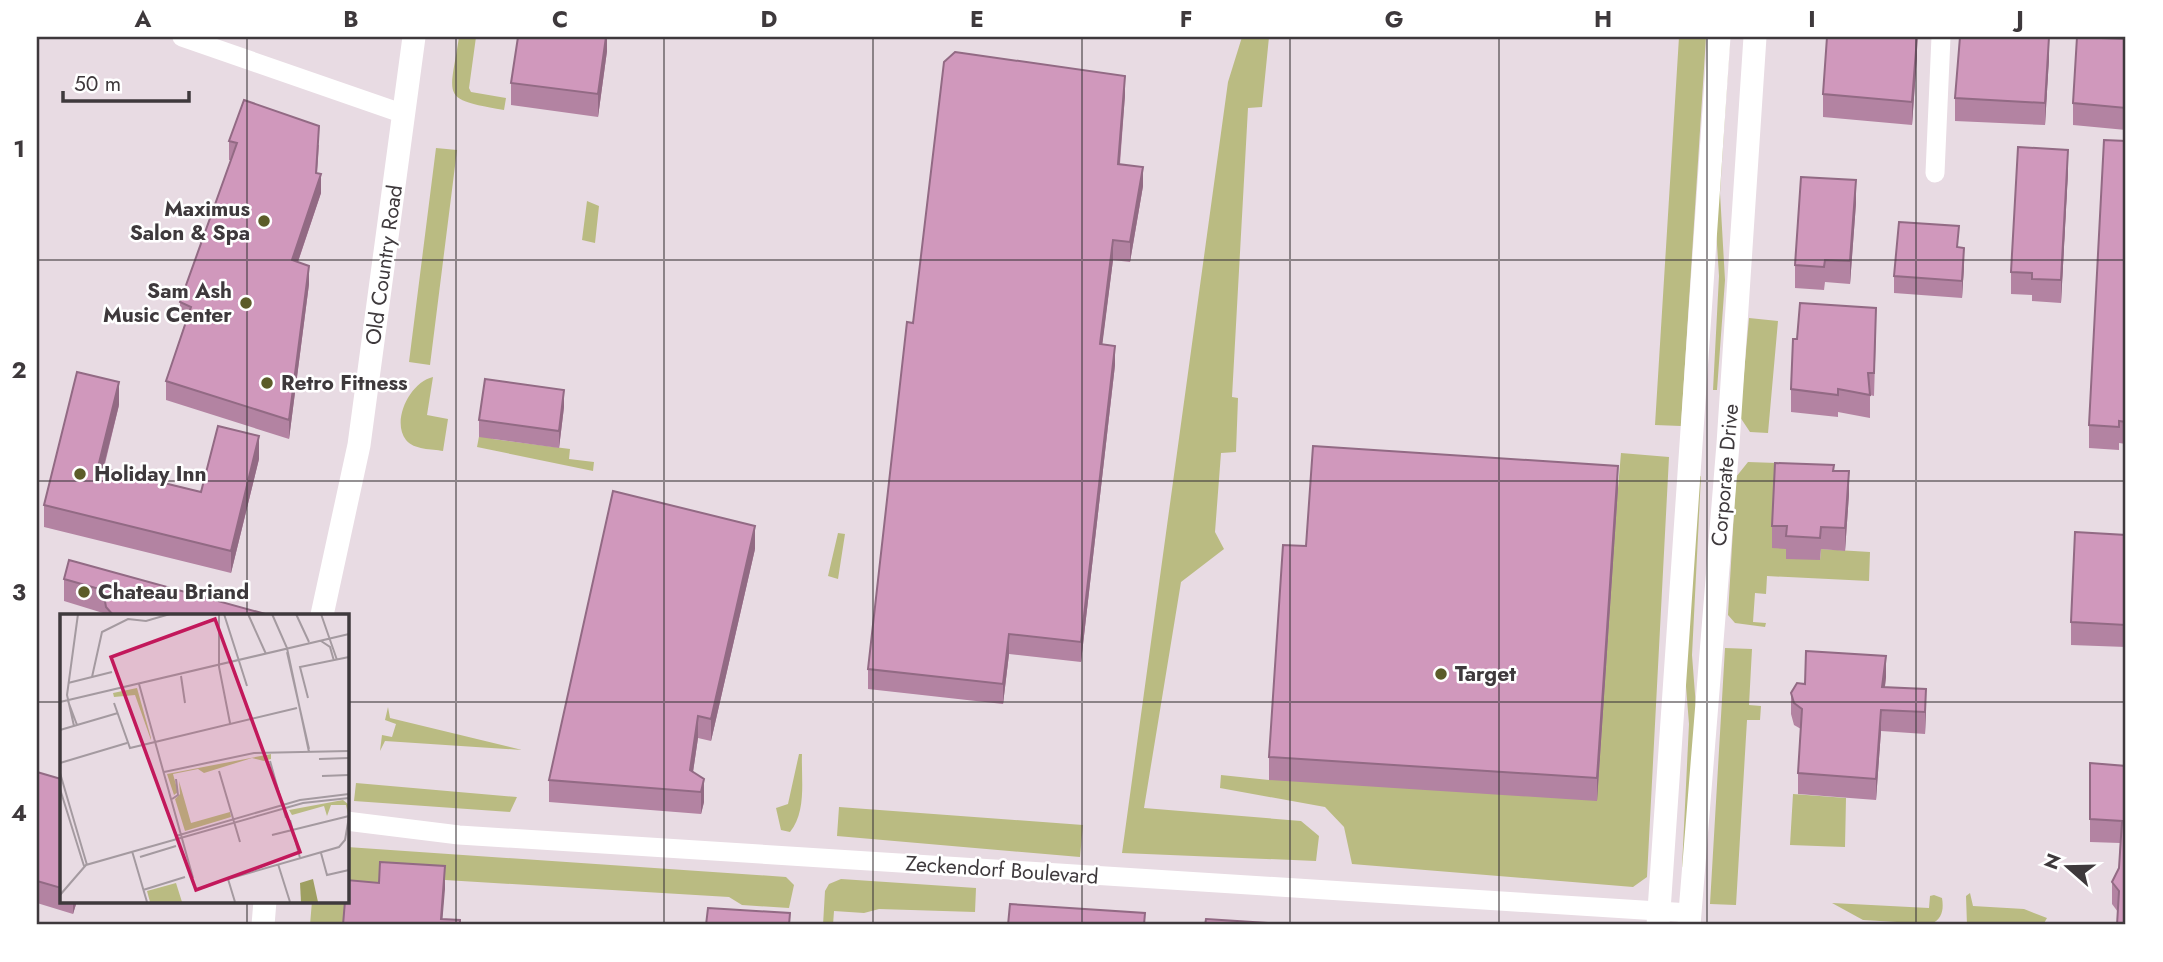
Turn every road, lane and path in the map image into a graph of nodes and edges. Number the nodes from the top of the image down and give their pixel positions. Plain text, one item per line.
1 (183, 37) edge
2 (414, 37) edge
3 (1719, 37) edge
4 (1755, 37) edge
5 (1941, 37) edge
6 (404, 114) junction
7 (1935, 173) dead end
8 (322, 614) edge
9 (348, 821) edge
10 (265, 902) edge
11 (1658, 918) edge
12 (1690, 919) edge
13 (262, 925) edge

1 - 6 street
2 - 6 main road, Old Country Road
3 - 11 main road, Corporate Drive
4 - 12 main road, Corporate Drive
5 - 7 street
6 - 8 main road, Old Country Road
9 - 11 street, Zeckendorf Boulevard
10 - 13 main road
11 - 12 street, Zeckendorf Boulevard

